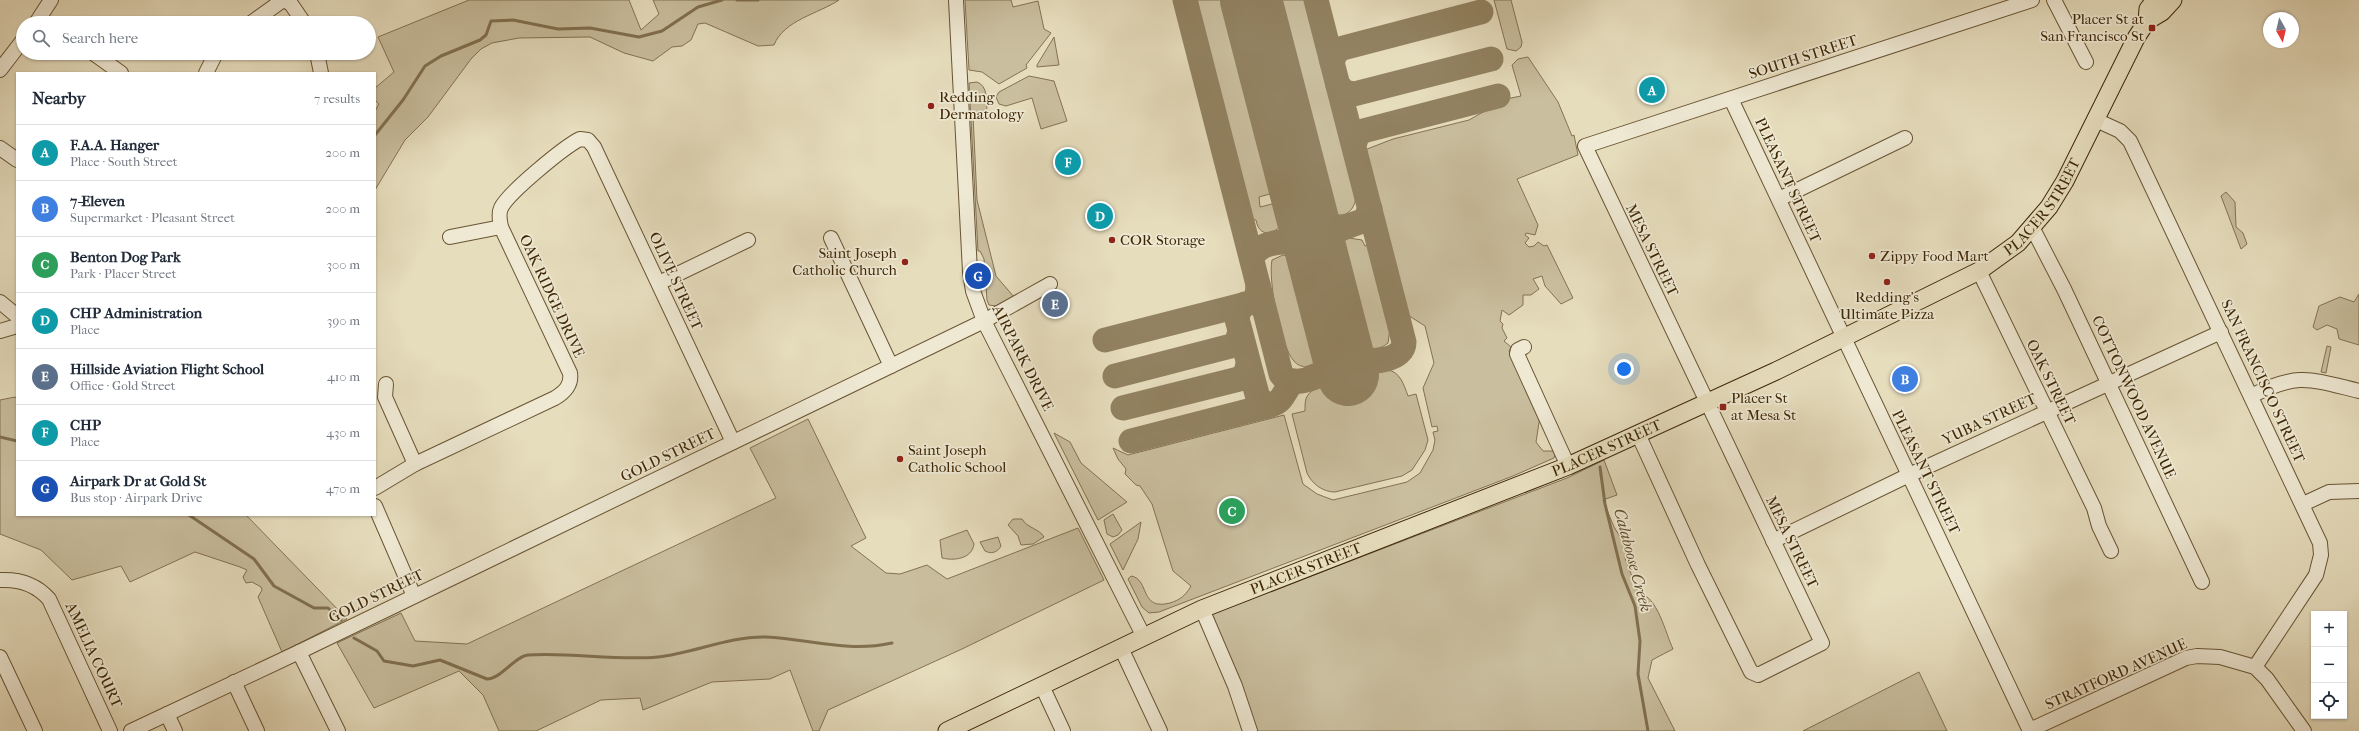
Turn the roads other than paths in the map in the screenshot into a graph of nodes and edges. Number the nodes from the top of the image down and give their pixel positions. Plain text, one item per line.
1 (51, 0) edge
2 (283, 0) edge
3 (956, 0) edge
4 (2032, 0) edge
5 (2054, 0) edge
6 (2156, 0) edge
7 (2173, 0) edge
8 (44, 16) edge
9 (261, 16) edge
10 (299, 16) edge
11 (2147, 21) junction
12 (16, 49) edge
13 (103, 60) edge
14 (212, 60) edge
15 (318, 60) edge
16 (2086, 62) dead end
17 (0, 70) edge
18 (120, 72) edge
19 (206, 72) edge
20 (321, 72) edge
21 (1731, 99) junction
22 (2096, 120) junction
23 (584, 138) joint
24 (1905, 138) dead end
25 (1585, 146) joint
26 (0, 148) edge
27 (16, 159) edge
28 (1779, 199) junction
29 (500, 227) junction
30 (2032, 229) junction
31 (450, 237) dead end
32 (831, 238) dead end
33 (748, 240) dead end
34 (1979, 271) junction
35 (659, 283) junction
36 (1050, 284) dead end
37 (0, 302) edge
38 (16, 315) edge
39 (984, 321) junction
40 (16, 326) edge
41 (0, 331) edge
42 (2221, 332) junction
43 (1844, 338) junction
44 (1524, 347) dead end
45 (891, 366) junction
46 (386, 384) dead end
47 (2110, 385) junction
48 (2359, 391) edge
49 (2251, 396) junction
50 (1707, 403) junction
51 (2046, 412) junction
52 (1638, 434) junction
53 (733, 442) junction
54 (415, 464) junction
55 (1568, 466) junction
56 (1909, 475) junction
57 (376, 487) edge
58 (2359, 490) edge
59 (2303, 504) junction
60 (376, 508) edge
61 (1773, 541) junction
62 (2111, 551) dead end
63 (0, 580) edge
64 (2202, 582) dead end
65 (414, 596) junction
66 (1202, 609) junction
67 (1144, 636) junction
68 (1121, 648) junction
69 (299, 652) junction
70 (0, 657) edge
71 (2255, 668) junction
72 (234, 682) junction
73 (1042, 686) junction
74 (167, 714) junction
75 (958, 729) edge
76 (35, 731) edge
77 (110, 731) edge
78 (131, 731) edge
79 (175, 731) edge
80 (257, 731) edge
81 (338, 731) edge
82 (1063, 731) edge
83 (1160, 731) edge
84 (1250, 731) edge
85 (2030, 731) edge
86 (2304, 731) edge

1 - 8 street
2 - 9 street
2 - 10 street
3 - 39 street, AIRPARK DRIVE
4 - 21 street, SOUTH STREET
5 - 16 street
6 - 11 main road, PLACER STREET
7 - 11 main road, PLACER STREET
11 - 22 main road, PLACER STREET
12 - 17 street
13 - 18 street
14 - 19 street
15 - 20 street
21 - 25 street, SOUTH STREET
21 - 28 street, PLEASANT STREET
22 - 30 main road, PLACER STREET
22 - 42 street, SAN FRANCISCO STREET
23 - 29 street, OAK RIDGE DRIVE
23 - 35 street, OLIVE STREET
24 - 28 street
25 - 50 street, MESA STREET
26 - 27 street
28 - 43 street, PLEASANT STREET
29 - 31 street
29 - 54 street, OAK RIDGE DRIVE
30 - 34 main road, PLACER STREET
30 - 47 street, COTTONWOOD AVENUE
32 - 45 street
33 - 35 street
34 - 43 main road, PLACER STREET
34 - 51 street, OAK STREET
35 - 53 street, OLIVE STREET
36 - 39 street, GOLD STREET
37 - 38 street
39 - 45 street, GOLD STREET
39 - 67 street, AIRPARK DRIVE
40 - 41 street
42 - 47 street, YUBA STREET
42 - 49 street, SAN FRANCISCO STREET
43 - 50 main road, PLACER STREET
43 - 56 street, PLEASANT STREET
44 - 55 street
45 - 53 street, GOLD STREET
46 - 54 street
47 - 51 street, YUBA STREET
47 - 64 street, COTTONWOOD AVENUE
48 - 49 street
49 - 59 street, SAN FRANCISCO STREET
50 - 52 main road, PLACER STREET
50 - 61 street, MESA STREET
51 - 56 street, YUBA STREET
51 - 62 street, OAK STREET
52 - 55 main road, PLACER STREET
52 - 61 street, MESA STREET
53 - 65 street, GOLD STREET
54 - 57 street, OAK RIDGE DRIVE
55 - 66 main road, PLACER STREET
56 - 61 street, YUBA STREET
56 - 85 street, PLEASANT STREET
58 - 59 street
59 - 71 street, SAN FRANCISCO STREET
60 - 65 street
63 - 77 street, AMELIA COURT
65 - 69 street, GOLD STREET
66 - 67 main road, PLACER STREET
66 - 84 street
67 - 68 main road, PLACER STREET
68 - 73 main road, PLACER STREET
68 - 83 street
69 - 72 street, GOLD STREET
69 - 81 street
70 - 76 street
71 - 85 street, STRATFORD AVENUE
71 - 86 street, STRATFORD AVENUE
72 - 74 street, GOLD STREET
72 - 80 street
73 - 75 main road, PLACER STREET
73 - 82 street
74 - 78 street, GOLD STREET
74 - 79 street

